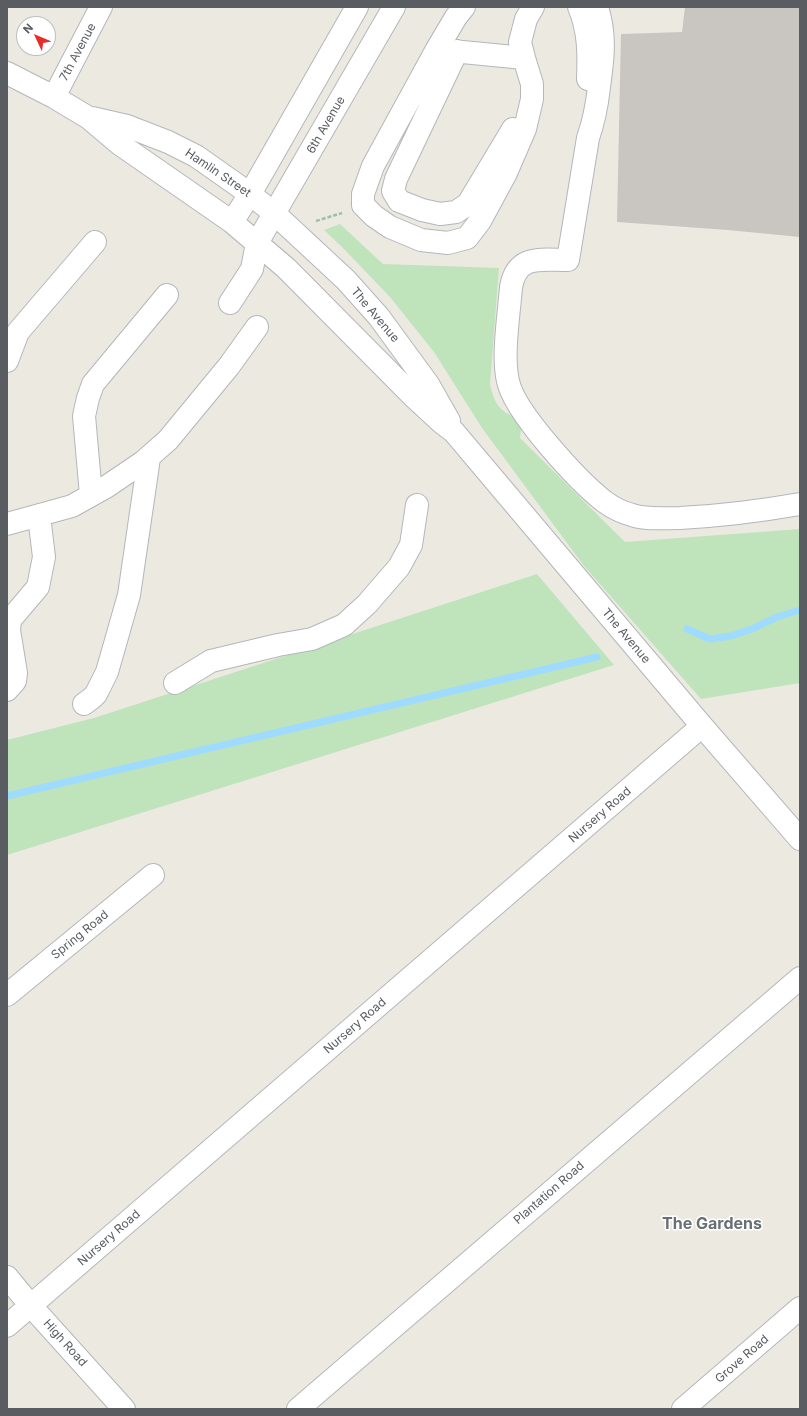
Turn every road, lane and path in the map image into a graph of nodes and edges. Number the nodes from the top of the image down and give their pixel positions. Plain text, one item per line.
1 (102, 7) edge
2 (357, 7) edge
3 (394, 7) edge
4 (464, 7) edge
5 (533, 7) edge
6 (584, 7) edge
7 (447, 50) junction
8 (524, 58) junction
9 (7, 72) edge
10 (54, 97) junction
11 (532, 99) junction
12 (89, 118) junction
13 (250, 194) junction
14 (363, 205) junction
15 (275, 214) junction
16 (232, 222) junction
17 (316, 222) dead end
18 (95, 242) dead end
19 (258, 243) junction
20 (167, 295) dead end
21 (230, 303) dead end
22 (257, 327) dead end
23 (7, 361) edge
24 (454, 432) junction
25 (148, 458) junction
26 (91, 495) junction
27 (800, 504) edge
28 (417, 505) dead end
29 (39, 516) junction
30 (7, 524) edge
31 (175, 683) dead end
32 (7, 690) edge
33 (84, 704) dead end
34 (702, 726) junction
35 (800, 839) edge
36 (153, 875) dead end
37 (800, 978) edge
38 (7, 995) edge
39 (7, 1277) edge
40 (31, 1306) junction
41 (800, 1308) edge
42 (7, 1326) edge
43 (124, 1409) edge
44 (298, 1409) edge
45 (684, 1409) edge

1 - 10 street, 7th Avenue
2 - 13 street
3 - 15 street, 6th Avenue
4 - 7 street
5 - 8 street
6 - 27 street
7 - 8 street
7 - 11 street
7 - 14 street
8 - 11 street
9 - 10 street, Hamlin Street
10 - 12 street, Hamlin Street
11 - 14 street
12 - 13 street, Hamlin Street
12 - 16 street, Hamlin Street
13 - 15 street, Hamlin Street
13 - 16 street
14 - 17 path
15 - 19 street, 6th Avenue
15 - 24 street, The Avenue
16 - 19 street, Hamlin Street
18 - 23 street
19 - 21 street, 6th Avenue
19 - 24 street, The Avenue
20 - 26 street
22 - 25 street
24 - 34 street, The Avenue
25 - 26 street
25 - 33 street
26 - 29 street
28 - 31 street
29 - 30 street
29 - 32 street
34 - 35 street, The Avenue
34 - 40 street, Nursery Road
36 - 38 street, Spring Road
37 - 44 street, Plantation Road
39 - 40 street, High Road
40 - 42 street, Nursery Road
40 - 43 street, High Road
41 - 45 street, Grove Road

